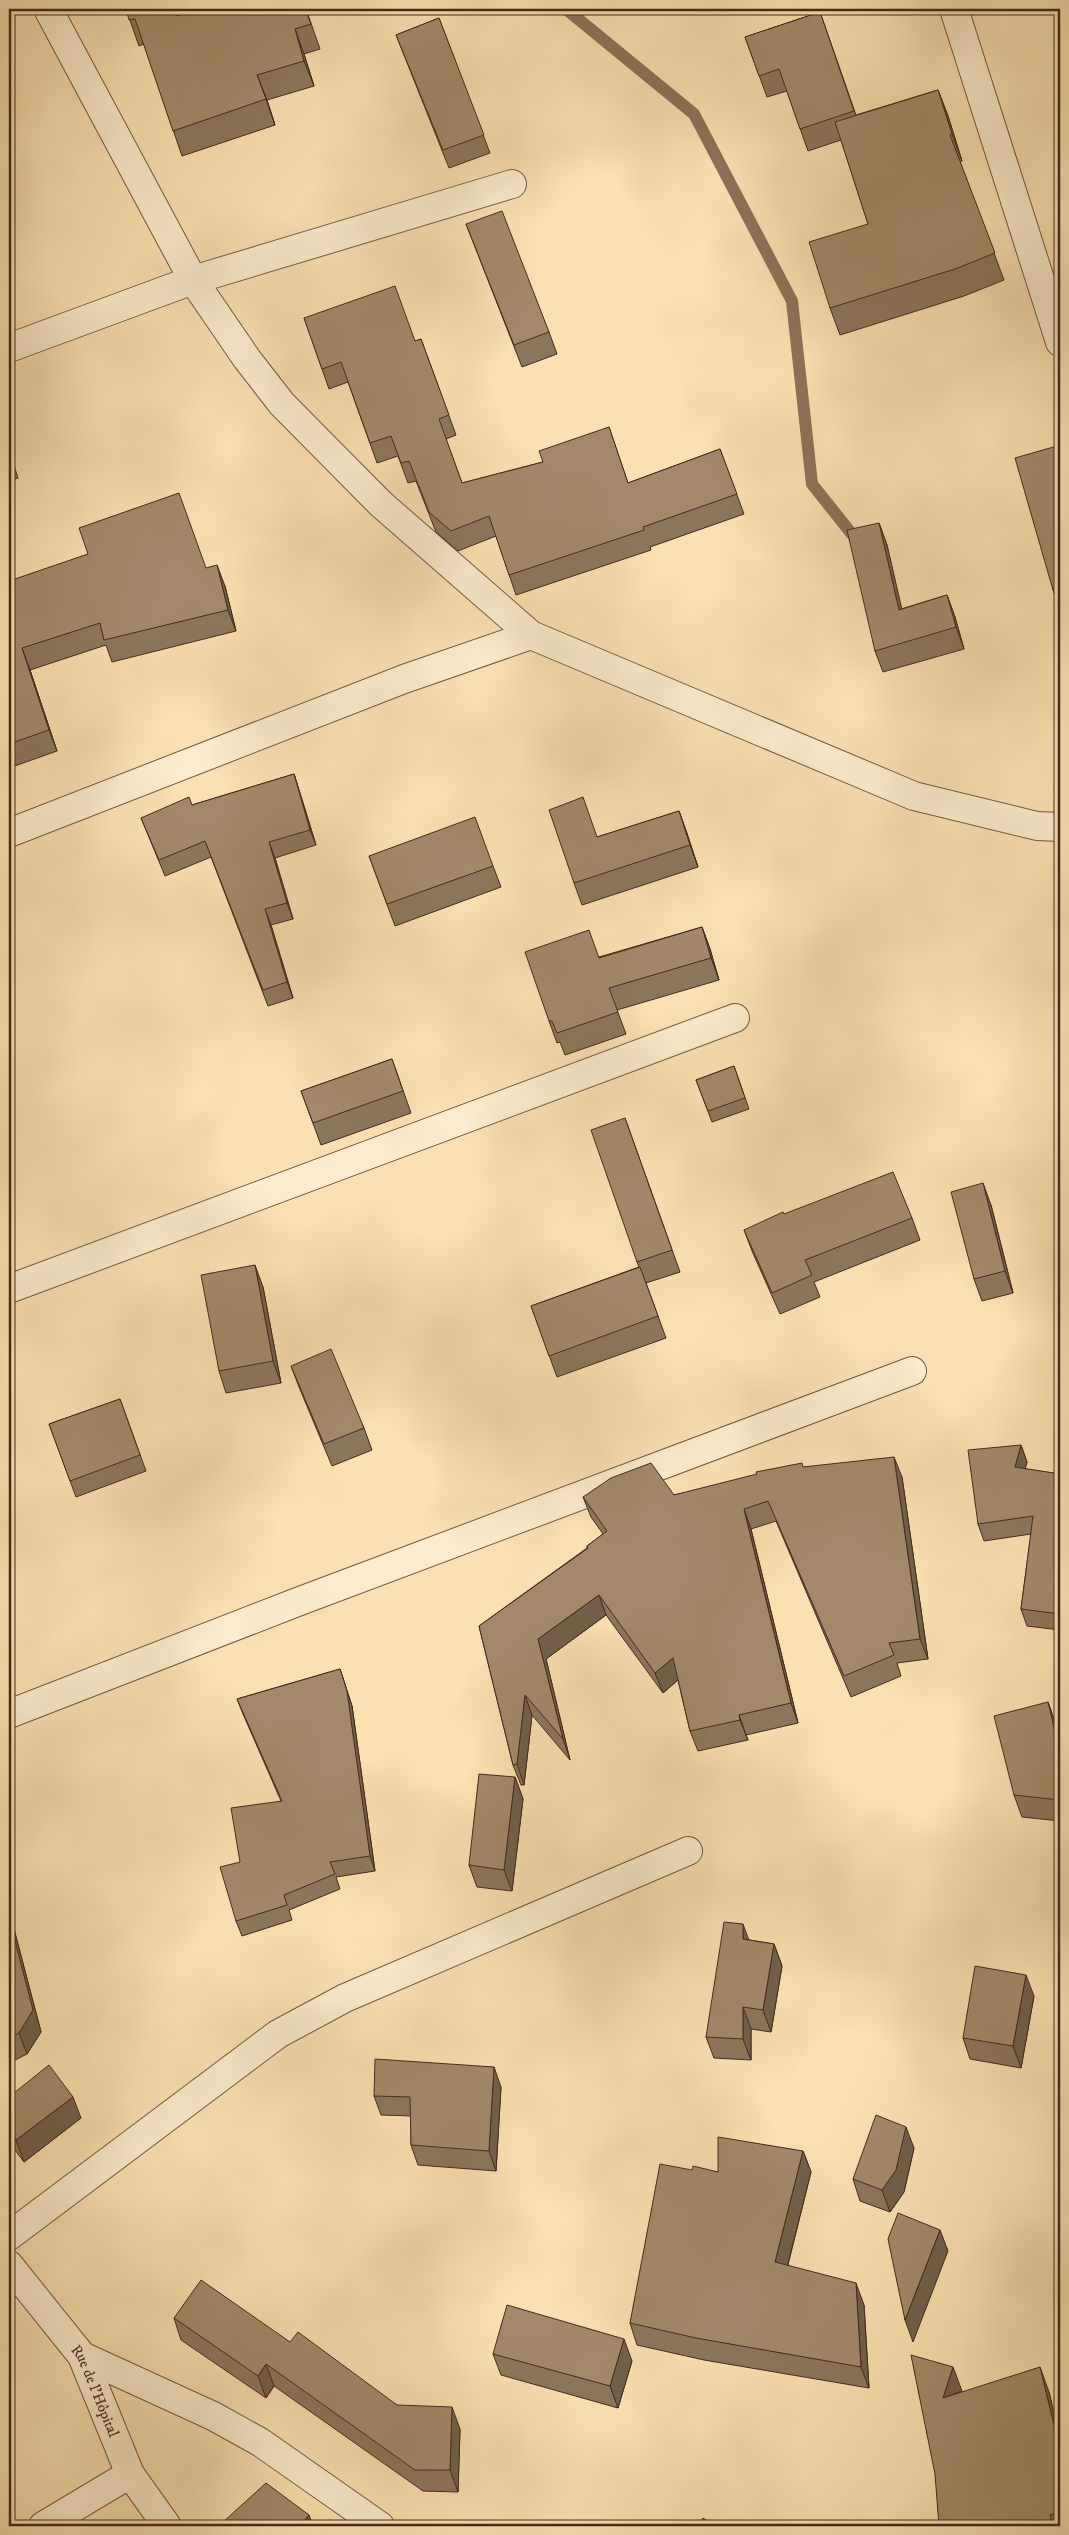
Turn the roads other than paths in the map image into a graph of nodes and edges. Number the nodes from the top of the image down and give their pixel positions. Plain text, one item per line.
1 (48, 9) edge
2 (954, 9) edge
3 (512, 184) dead end
4 (192, 280) junction
5 (1060, 342) edge
6 (9, 348) edge
7 (531, 635) junction
8 (1060, 827) edge
9 (9, 833) edge
10 (735, 1018) dead end
11 (9, 1289) edge
12 (912, 1371) dead end
13 (9, 1714) edge
14 (688, 1852) dead end
15 (9, 2236) edge
16 (9, 2265) edge
17 (82, 2356) junction
18 (130, 2474) junction
19 (43, 2526) edge
20 (167, 2526) edge
21 (380, 2526) edge

1 - 4 street
2 - 5 street
3 - 4 street
4 - 6 street
4 - 7 street
7 - 8 street
7 - 9 street
10 - 11 street
12 - 13 street
14 - 15 street
16 - 17 street, Rue de l'Hôpital
17 - 18 street, Rue de l'Hôpital
17 - 21 street
18 - 19 street
18 - 20 street, Rue de l'Hôpital

